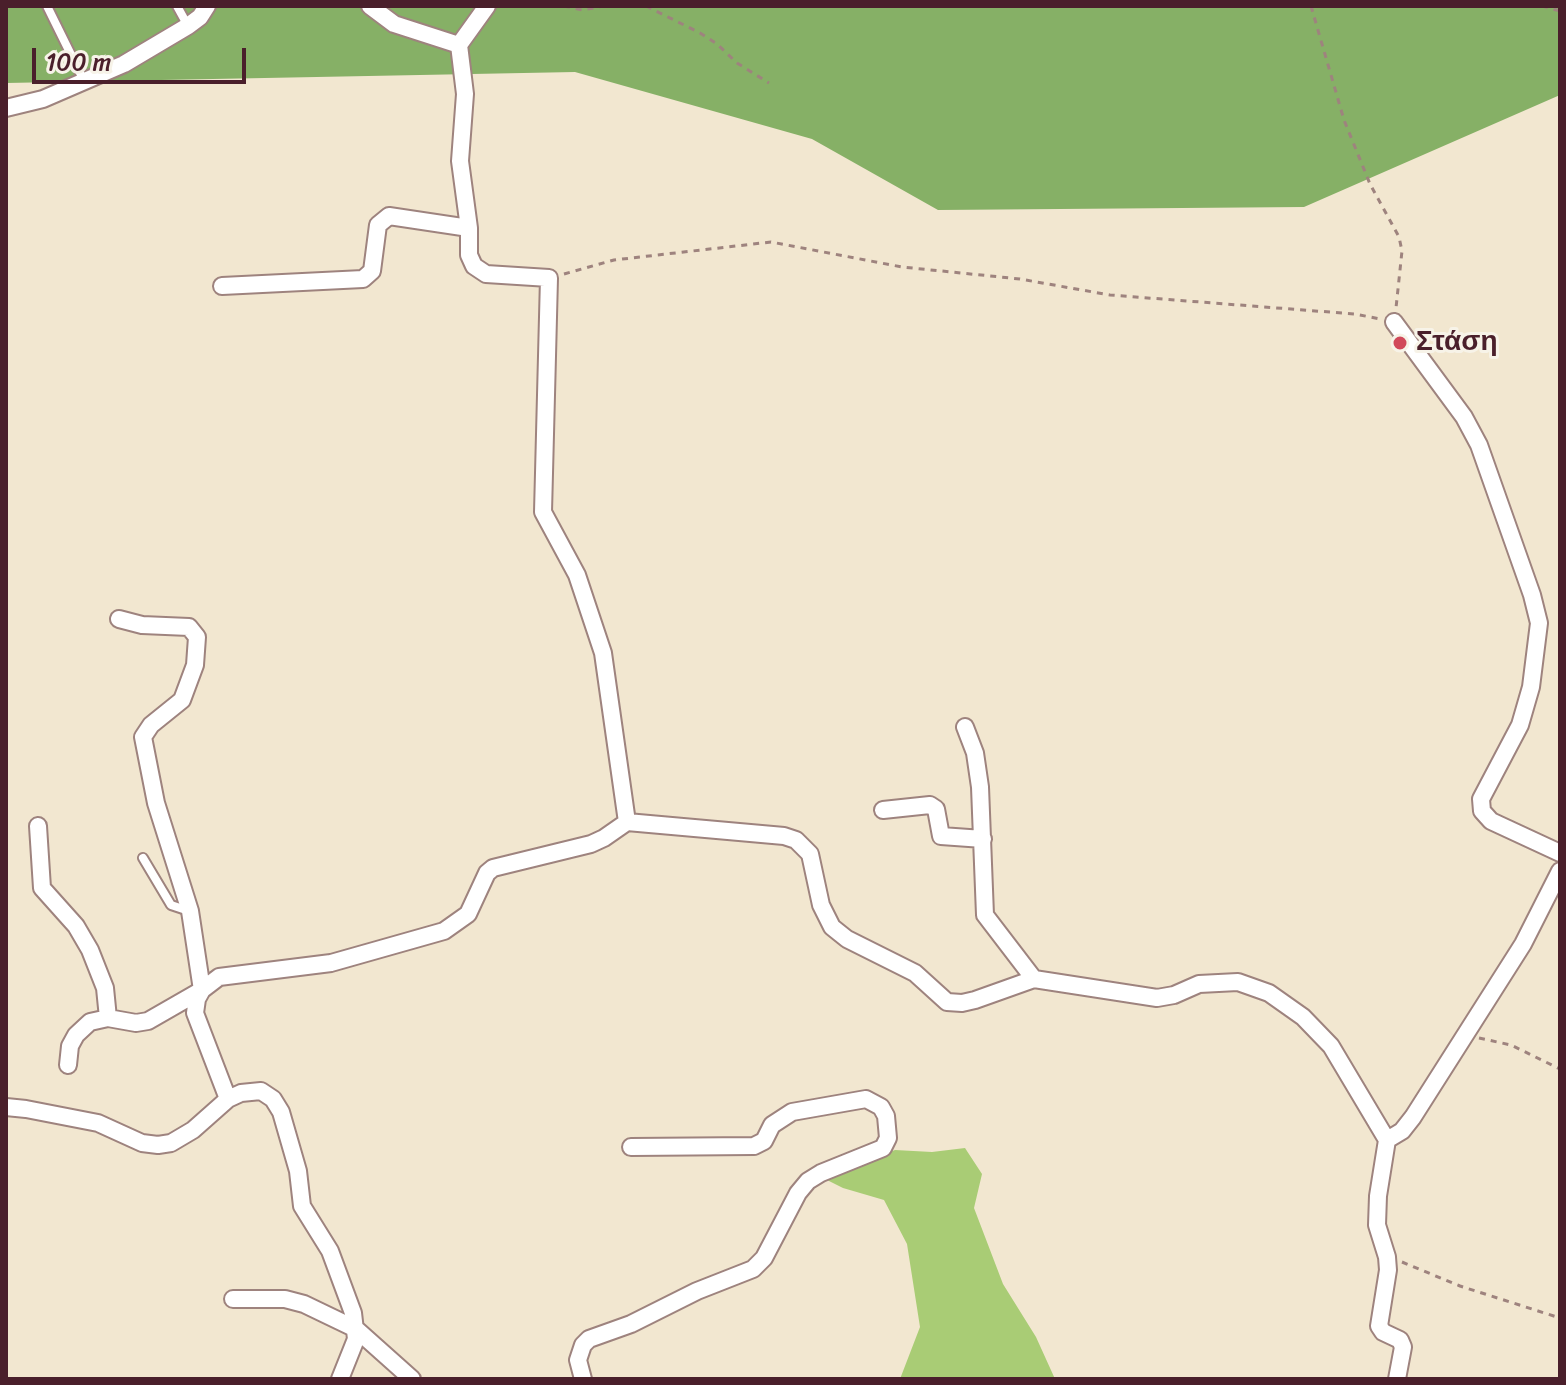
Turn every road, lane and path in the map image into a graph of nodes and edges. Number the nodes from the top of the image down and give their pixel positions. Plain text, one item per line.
1 (47, 6) edge
2 (177, 6) edge
3 (207, 6) edge
4 (370, 6) edge
5 (487, 6) edge
6 (564, 6) edge
7 (604, 6) edge
8 (646, 6) edge
9 (1311, 6) edge
10 (1542, 6) edge
11 (1560, 11) edge
12 (188, 26) junction
13 (459, 45) junction
14 (84, 81) junction
15 (769, 83) dead end
16 (6, 108) edge
17 (469, 228) junction
18 (549, 278) junction
19 (222, 286) dead end
20 (1394, 322) junction
21 (119, 619) dead end
22 (965, 727) dead end
23 (883, 810) dead end
24 (627, 822) junction
25 (38, 826) dead end
26 (983, 839) junction
27 (1560, 853) edge
28 (143, 858) dead end
29 (1560, 871) edge
30 (190, 911) junction
31 (1034, 979) junction
32 (202, 990) junction
33 (108, 1018) junction
34 (1464, 1035) junction
35 (68, 1065) dead end
36 (1560, 1069) edge
37 (228, 1099) junction
38 (6, 1107) edge
39 (1387, 1140) junction
40 (631, 1147) dead end
41 (1387, 1257) junction
42 (233, 1299) dead end
43 (1560, 1318) edge
44 (356, 1329) junction
45 (340, 1379) edge
46 (412, 1379) edge
47 (583, 1379) edge
48 (1397, 1379) edge

1 - 14 lane
2 - 12 lane
3 - 12 street
4 - 13 street
5 - 13 street
6 - 7 path
8 - 15 path
9 - 20 path
10 - 11 path
12 - 14 street
13 - 17 street
14 - 16 street
17 - 18 street
17 - 19 street
18 - 20 path
18 - 24 street
20 - 27 street
21 - 30 street
22 - 26 street
23 - 26 street
24 - 31 street
24 - 32 street
25 - 33 street
26 - 31 street
28 - 30 lane
29 - 34 street
30 - 32 street
31 - 39 street
32 - 33 street
32 - 37 street
33 - 35 street
34 - 36 path
34 - 39 street
37 - 38 street
37 - 44 street
39 - 41 street
40 - 47 street
41 - 43 path
41 - 48 street
42 - 44 street
44 - 45 street
44 - 46 street

